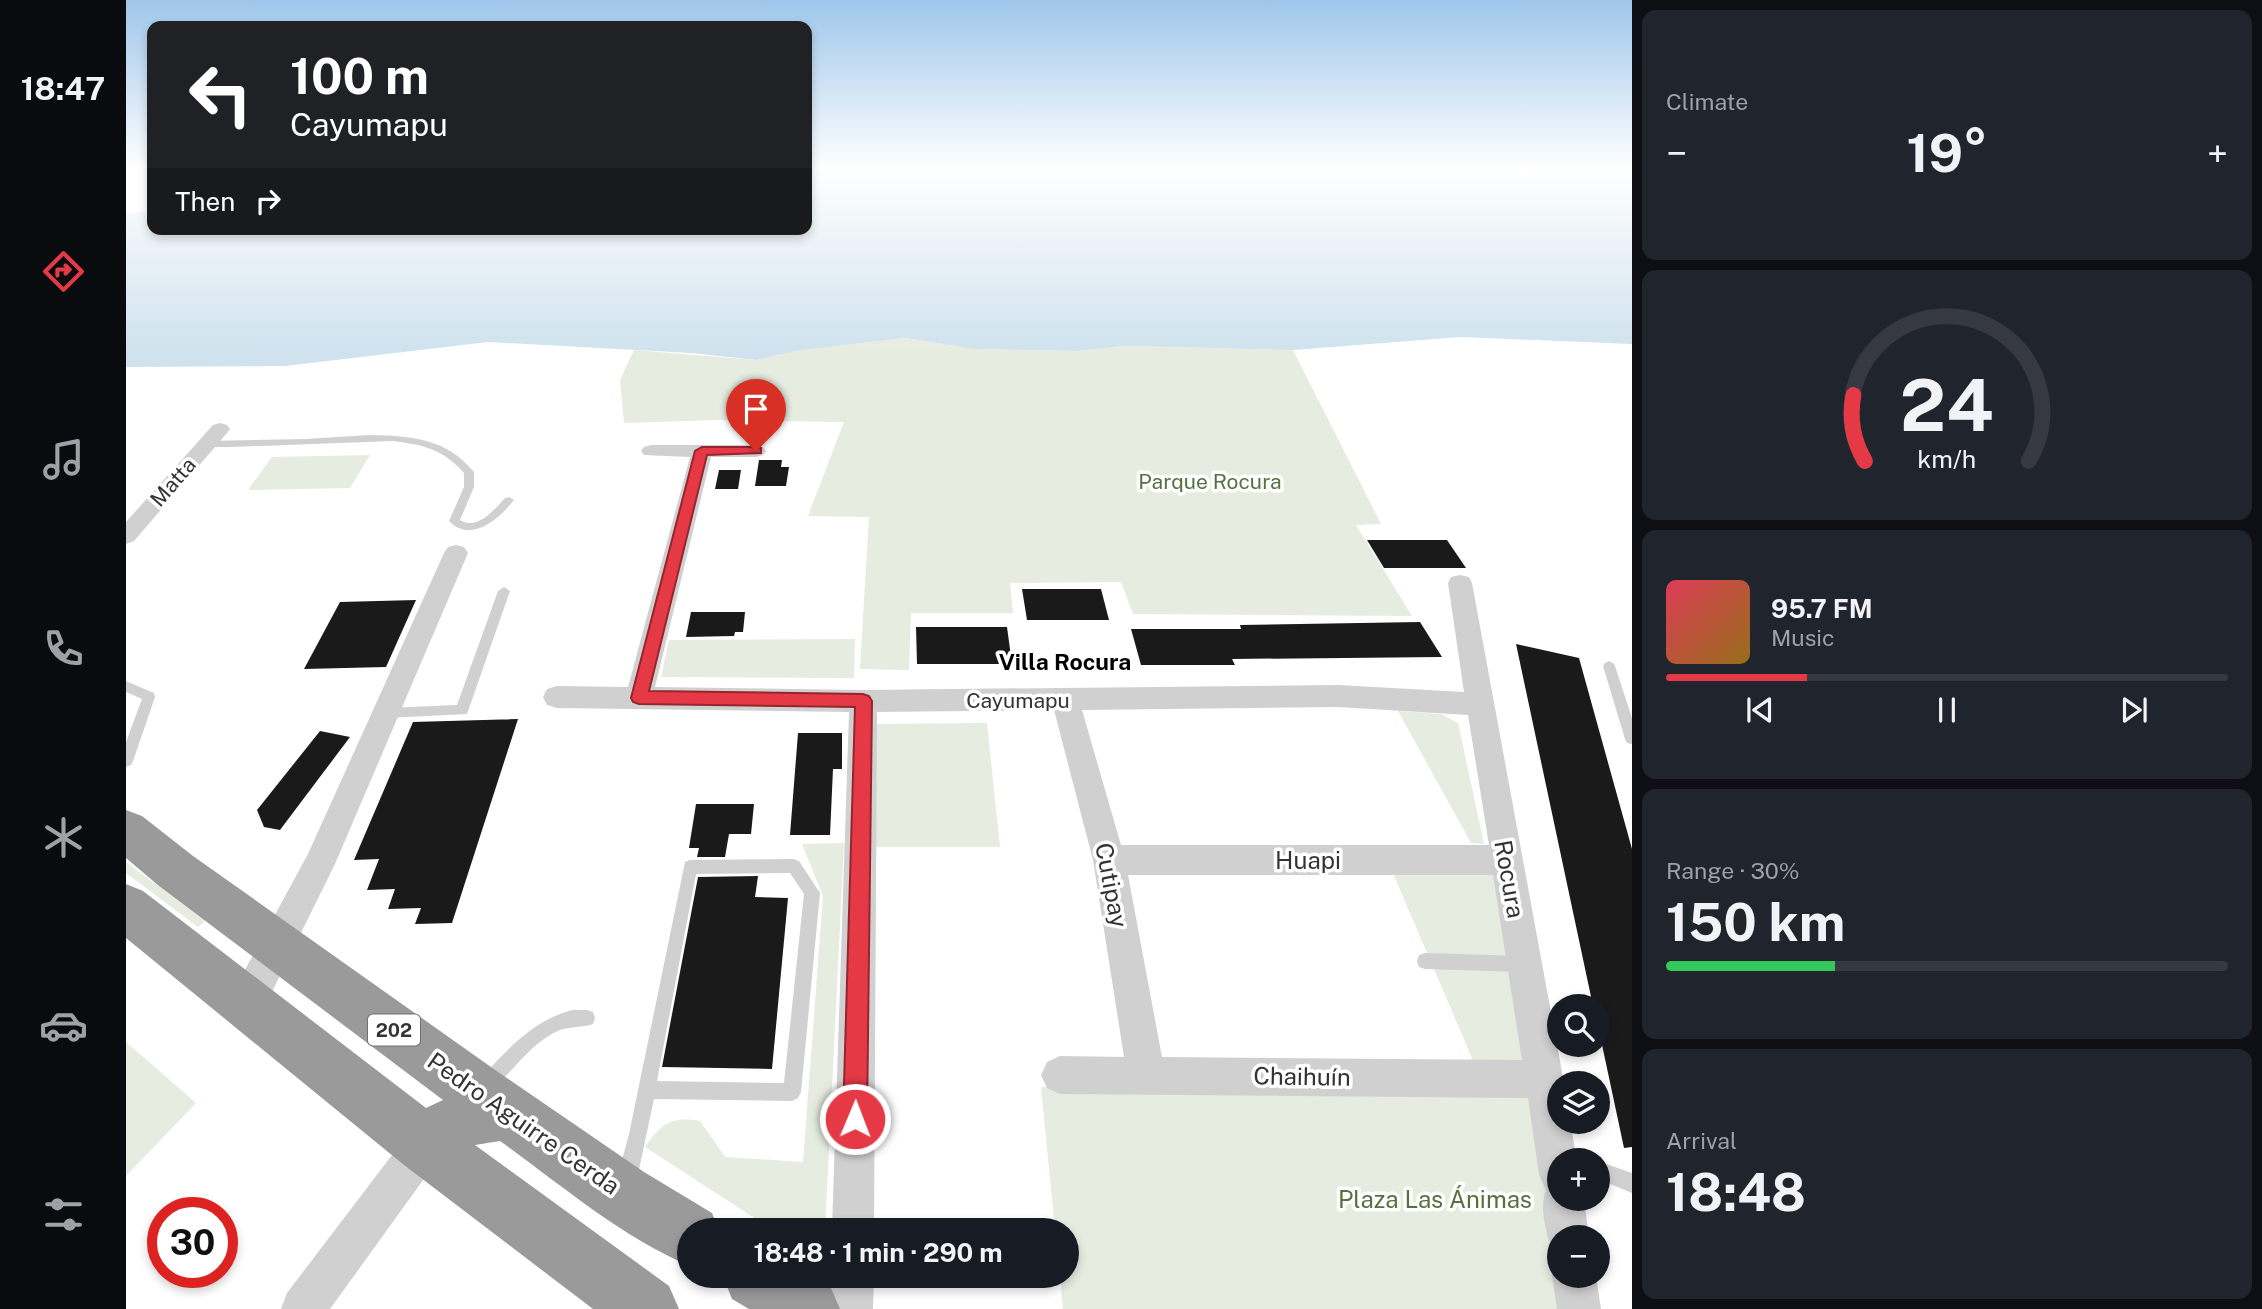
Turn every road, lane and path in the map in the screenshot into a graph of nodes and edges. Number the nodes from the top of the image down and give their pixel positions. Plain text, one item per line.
1 (213, 436) joint
2 (651, 451) dead end
3 (702, 451) junction
4 (756, 451) dead end
5 (509, 500) dead end
6 (126, 536) edge
7 (456, 553) dead end
8 (1460, 583) dead end
9 (503, 591) dead end
10 (1609, 666) dead end
11 (126, 686) edge
12 (557, 697) dead end
13 (639, 698) junction
14 (1065, 699) junction
15 (863, 701) junction
16 (1478, 706) junction
17 (387, 713) junction
18 (1632, 739) edge
19 (126, 761) edge
20 (126, 830) edge
21 (1109, 860) junction
22 (1507, 860) junction
23 (126, 907) edge
24 (277, 946) junction
25 (1424, 961) dead end
26 (1525, 964) junction
27 (247, 1003) junction
28 (587, 1018) dead end
29 (435, 1060) junction
30 (1060, 1074) dead end
31 (1146, 1074) junction
32 (1544, 1079) junction
33 (647, 1090) junction
34 (495, 1102) junction
35 (425, 1144) junction
36 (1559, 1148) edge
37 (1610, 1175) edge
38 (1632, 1183) edge
39 (623, 1193) junction
40 (853, 1218) edge
41 (677, 1227) edge
42 (774, 1288) edge
43 (852, 1288) edge
44 (1576, 1288) edge
45 (303, 1309) edge
46 (646, 1309) edge
47 (807, 1309) edge
48 (851, 1309) edge
49 (1579, 1309) edge

1 - 5 lane
1 - 6 street, Matta
2 - 3 street
3 - 4 street
3 - 13 street
7 - 17 street
8 - 16 street, Rocura
9 - 17 lane
10 - 18 lane
11 - 19 lane
12 - 13 street, Cayumapu
13 - 15 street, Cayumapu
14 - 15 street, Cayumapu
14 - 16 street, Cayumapu
14 - 21 street, Cutipay
15 - 40 street
16 - 22 street, Rocura
17 - 24 street
20 - 24 highway, Pedro Aguirre Cerda / 202
21 - 22 street, Huapi
21 - 31 street, Cutipay
22 - 26 street, Rocura
23 - 27 highway
24 - 27 street
24 - 29 highway, Pedro Aguirre Cerda / 202
25 - 26 lane
26 - 32 street, Rocura
27 - 35 highway
28 - 34 lane
29 - 34 highway, Pedro Aguirre Cerda / 202
29 - 35 highway
30 - 31 street, Chaihuín
31 - 32 street, Chaihuín
32 - 36 street, Rocura
33 - 33 lane
33 - 39 lane
34 - 35 highway
34 - 39 highway, Pedro Aguirre Cerda / 202
35 - 45 street
35 - 46 highway
37 - 38 lane
39 - 41 highway, Pedro Aguirre Cerda / 202
42 - 47 highway
43 - 48 street
44 - 49 street

